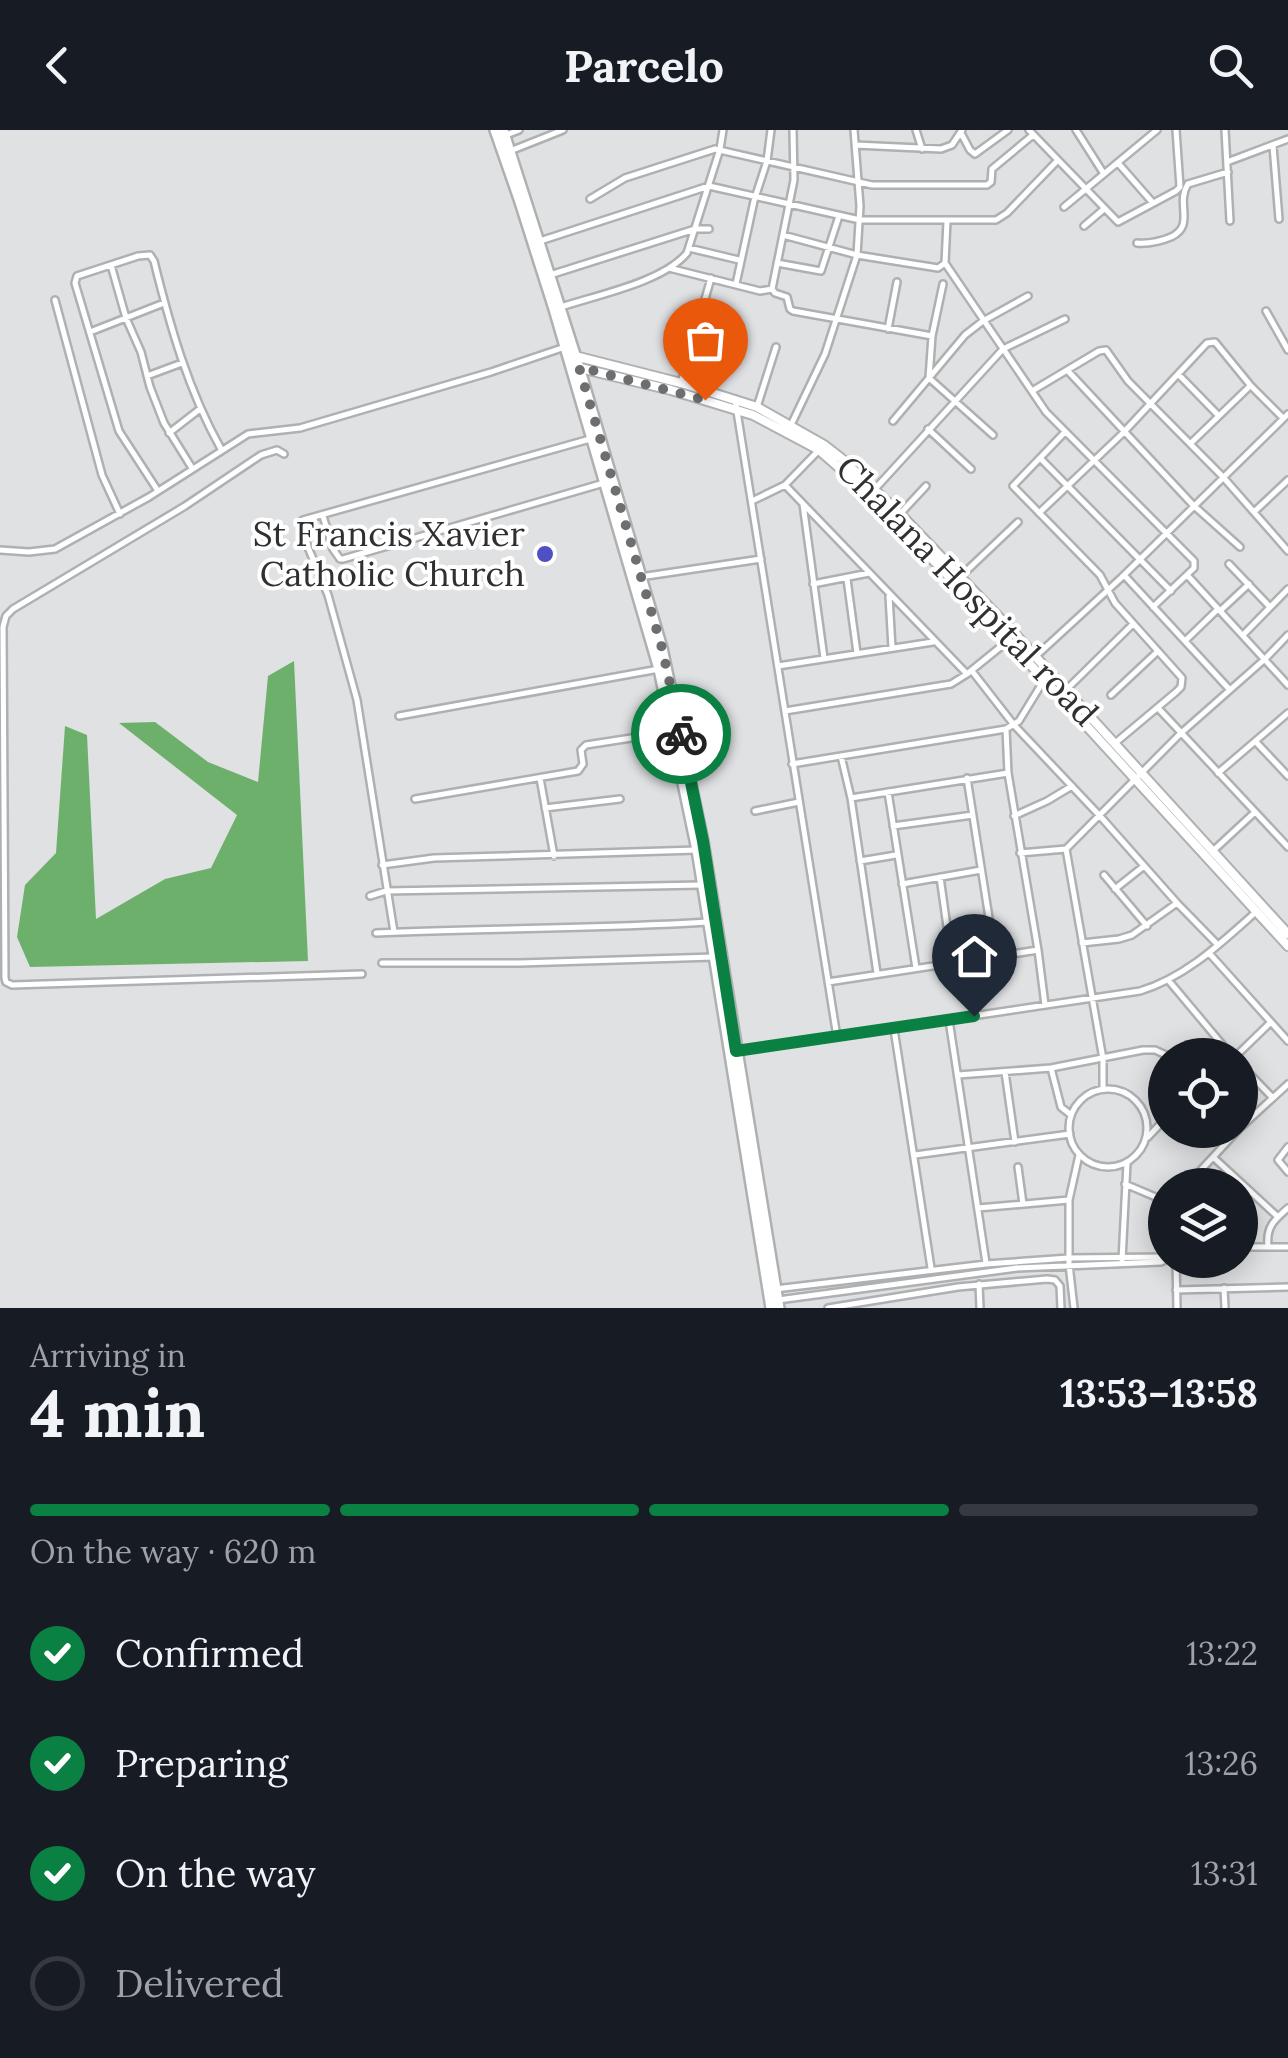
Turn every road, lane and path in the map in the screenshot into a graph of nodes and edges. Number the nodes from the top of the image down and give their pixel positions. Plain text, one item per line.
1 (520, 130) edge
2 (562, 130) edge
3 (723, 130) edge
4 (772, 130) edge
5 (793, 130) edge
6 (854, 130) edge
7 (916, 130) edge
8 (1008, 130) edge
9 (1076, 130) edge
10 (1157, 130) edge
11 (1176, 130) edge
12 (1225, 130) edge
13 (961, 131) edge
14 (1031, 132) edge
15 (500, 134) edge
16 (1287, 141) edge
17 (855, 145) junction
18 (1273, 146) junction
19 (720, 149) junction
20 (922, 149) junction
21 (510, 151) junction
22 (1058, 160) junction
23 (767, 162) junction
24 (1228, 162) junction
25 (1118, 163) junction
26 (795, 168) junction
27 (1228, 172) junction
28 (1104, 174) junction
29 (858, 183) junction
30 (1188, 184) junction
31 (708, 186) junction
32 (1180, 187) junction
33 (1086, 189) junction
34 (755, 198) junction
35 (590, 199) dead end
36 (789, 204) junction
37 (1153, 204) junction
38 (1064, 207) dead end
39 (1104, 209) junction
40 (839, 216) junction
41 (860, 220) junction
42 (1279, 220) dead end
43 (947, 221) junction
44 (1230, 221) dead end
45 (1084, 226) dead end
46 (710, 228) dead end
47 (694, 230) junction
48 (783, 235) junction
49 (540, 241) junction
50 (1137, 243) dead end
51 (828, 246) junction
52 (689, 248) junction
53 (857, 256) junction
54 (741, 260) junction
55 (777, 263) junction
56 (945, 263) junction
57 (111, 265) junction
58 (669, 268) junction
59 (550, 275) junction
60 (711, 278) junction
61 (897, 282) dead end
62 (736, 284) junction
63 (943, 284) dead end
64 (772, 290) junction
65 (1028, 296) dead end
66 (55, 300) dead end
67 (164, 303) junction
68 (560, 307) junction
69 (1266, 311) dead end
70 (126, 318) junction
71 (1065, 319) dead end
72 (838, 320) junction
73 (983, 321) junction
74 (888, 329) junction
75 (90, 332) junction
76 (932, 336) junction
77 (776, 348) dead end
78 (1003, 349) junction
79 (1288, 350) edge
80 (569, 353) junction
81 (182, 363) junction
82 (575, 367) junction
83 (1068, 371) junction
84 (1178, 374) junction
85 (147, 376) junction
86 (928, 378) junction
87 (681, 384) junction
88 (1251, 386) junction
89 (1031, 391) junction
90 (735, 399) junction
91 (954, 400) junction
92 (1151, 402) junction
93 (757, 407) junction
94 (200, 409) junction
95 (738, 411) junction
96 (1220, 416) junction
97 (1286, 416) edge
98 (893, 421) dead end
99 (791, 425) junction
100 (928, 429) junction
101 (1066, 432) junction
102 (169, 433) junction
103 (1123, 433) junction
104 (993, 434) dead end
105 (592, 438) junction
106 (1191, 443) junction
107 (821, 448) junction
108 (221, 450) junction
109 (284, 454) dead end
110 (1040, 458) junction
111 (1094, 460) junction
112 (192, 468) junction
113 (971, 469) dead end
114 (1224, 477) junction
115 (1288, 480) edge
116 (604, 483) junction
117 (784, 485) junction
118 (926, 486) dead end
119 (1067, 486) junction
120 (875, 490) junction
121 (158, 491) junction
122 (752, 501) junction
123 (803, 504) junction
124 (1193, 505) junction
125 (1254, 512) junction
126 (1039, 513) junction
127 (120, 514) junction
128 (900, 514) junction
129 (322, 515) junction
130 (1018, 522) dead end
131 (1167, 532) junction
132 (1240, 547) dead end
133 (0, 550) edge
134 (1288, 550) edge
135 (761, 559) junction
136 (1139, 560) junction
137 (1229, 564) dead end
138 (870, 573) junction
139 (1186, 575) junction
140 (1124, 576) junction
141 (640, 577) junction
142 (960, 577) junction
143 (847, 579) junction
144 (813, 584) junction
145 (1249, 584) junction
146 (1108, 590) junction
147 (1171, 590) junction
148 (1288, 590) edge
149 (888, 593) junction
150 (1154, 607) junction
151 (1270, 608) junction
152 (1219, 610) junction
153 (1132, 624) junction
154 (1244, 635) junction
155 (1288, 635) edge
156 (1008, 640) junction
157 (1185, 641) junction
158 (935, 642) junction
159 (892, 648) junction
160 (1158, 651) junction
161 (857, 653) junction
162 (1035, 657) junction
163 (824, 658) junction
164 (1265, 659) junction
165 (778, 666) junction
166 (659, 669) junction
167 (970, 672) junction
168 (1047, 676) junction
169 (1288, 685) edge
170 (1230, 690) junction
171 (1065, 691) junction
172 (1111, 696) dead end
173 (1158, 708) junction
174 (785, 711) junction
175 (1288, 713) edge
176 (399, 716) dead end
177 (1014, 726) junction
178 (1006, 729) junction
179 (673, 732) junction
180 (1180, 734) junction
181 (1256, 741) junction
182 (1114, 744) junction
183 (841, 756) junction
184 (792, 764) junction
185 (1008, 772) junction
186 (1218, 773) junction
187 (1138, 776) junction
188 (1288, 776) edge
189 (540, 778) junction
190 (967, 778) junction
191 (1072, 786) junction
192 (888, 792) junction
193 (850, 798) junction
194 (415, 799) dead end
195 (620, 799) dead end
196 (799, 802) junction
197 (545, 808) junction
198 (756, 810) dead end
199 (1255, 812) junction
200 (972, 815) junction
201 (1014, 816) junction
202 (1100, 816) junction
203 (893, 826) junction
204 (1288, 846) edge
205 (1066, 849) junction
206 (697, 850) junction
207 (1212, 852) junction
208 (1020, 853) junction
209 (898, 855) junction
210 (554, 856) junction
211 (860, 861) junction
212 (382, 865) junction
213 (1144, 866) junction
214 (981, 870) junction
215 (1104, 874) dead end
216 (940, 877) junction
217 (902, 884) junction
218 (702, 885) junction
219 (1116, 889) junction
220 (386, 891) junction
221 (370, 896) dead end
222 (1177, 903) junction
223 (1260, 909) junction
224 (708, 922) junction
225 (1147, 926) junction
226 (394, 932) junction
227 (376, 933) dead end
228 (1288, 934) edge
229 (1082, 944) junction
230 (1218, 946) junction
231 (1288, 946) edge
232 (1038, 950) junction
233 (1209, 953) junction
234 (995, 956) junction
235 (714, 957) junction
236 (952, 962) junction
237 (382, 964) dead end
238 (916, 968) junction
239 (362, 974) dead end
240 (877, 974) junction
241 (1168, 980) junction
242 (828, 982) junction
243 (1093, 999) junction
244 (1045, 1005) junction
245 (950, 1020) junction
246 (1271, 1022) junction
247 (894, 1029) junction
248 (837, 1037) junction
249 (1219, 1038) edge
250 (1253, 1038) edge
251 (1288, 1041) edge
252 (1148, 1050) edge
253 (733, 1052) junction
254 (1103, 1059) junction
255 (1051, 1068) junction
256 (1005, 1072) junction
257 (958, 1076) junction
258 (1258, 1083) edge
259 (1288, 1084) edge
260 (1103, 1089) junction
261 (1272, 1097) junction
262 (1258, 1111) edge
263 (1071, 1115) junction
264 (1070, 1134) junction
265 (1146, 1139) joint
266 (1015, 1142) junction
267 (1288, 1147) edge
268 (968, 1148) junction
269 (1221, 1148) edge
270 (915, 1155) junction
271 (1079, 1155) junction
272 (1213, 1157) junction
273 (1126, 1163) junction
274 (1018, 1168) dead end
275 (1205, 1168) edge
276 (1288, 1172) edge
277 (1125, 1184) junction
278 (1148, 1194) edge
279 (1069, 1200) junction
280 (1023, 1204) junction
281 (978, 1208) junction
282 (1288, 1208) edge
283 (1278, 1217) junction
284 (1258, 1247) edge
285 (1268, 1247) junction
286 (1288, 1247) edge
287 (1148, 1259) edge
288 (1122, 1260) junction
289 (1069, 1261) junction
290 (986, 1268) junction
291 (931, 1269) junction
292 (933, 1278) junction
293 (1176, 1278) edge
294 (979, 1284) junction
295 (1288, 1287) edge
296 (1224, 1288) junction
297 (1176, 1290) junction
298 (773, 1299) edge
299 (828, 1308) edge
300 (980, 1308) edge
301 (1061, 1308) edge
302 (1074, 1308) edge
303 (1177, 1308) edge
304 (1225, 1308) edge

1 - 15 street
2 - 21 street
3 - 19 street
4 - 23 street
5 - 26 street
6 - 17 street
7 - 20 street
8 - 13 street
9 - 28 street
10 - 25 street
11 - 32 street
12 - 24 street
13 - 20 street
14 - 22 street
14 - 29 street
15 - 21 main road
15 - 80 main road
16 - 18 street
17 - 20 street
17 - 29 street
18 - 24 street
18 - 42 street
19 - 23 street
19 - 31 street
19 - 35 street
21 - 49 main road
22 - 33 street
22 - 43 street
23 - 26 street
23 - 34 street
24 - 27 street
25 - 28 street
25 - 37 street
26 - 29 street
26 - 36 street
27 - 30 street
27 - 44 street
28 - 33 street
29 - 41 street
30 - 32 street
30 - 50 street
31 - 34 street
31 - 47 street
31 - 49 street
32 - 37 street
33 - 38 street
33 - 39 street
34 - 36 street
34 - 54 street
36 - 40 street
36 - 48 street
37 - 39 street
39 - 45 street
40 - 41 street
40 - 51 street
41 - 43 street
41 - 53 street
43 - 56 street
46 - 47 street
47 - 52 street
47 - 59 street
48 - 51 street
48 - 55 street
49 - 59 main road
51 - 53 street
51 - 55 street
52 - 54 street
52 - 58 street
53 - 56 street
53 - 72 street
54 - 62 street
55 - 64 street
56 - 73 street
57 - 67 street
57 - 70 street
57 - 75 street
58 - 60 street
58 - 68 street
59 - 68 main road
60 - 62 street
60 - 87 street
61 - 74 street
62 - 64 street
63 - 76 street
64 - 72 street
65 - 73 street
66 - 127 street
67 - 70 street
67 - 81 street
68 - 80 main road
69 - 79 street
70 - 75 street
70 - 85 street
71 - 78 street
72 - 74 street
72 - 99 street
73 - 78 street
73 - 86 street
74 - 76 street
75 - 121 street
76 - 86 street
77 - 93 street
78 - 89 street
78 - 91 street
80 - 82 main road
80 - 87 street, Chalana Hospital road
80 - 108 street
81 - 85 street
81 - 94 street
82 - 95 street, Chalana Hospital road
82 - 105 main road
82 - 141 main road
83 - 89 street
83 - 92 street
83 - 103 street
84 - 88 street
84 - 92 street
84 - 96 street
85 - 102 street
86 - 91 street
86 - 98 street
87 - 90 street, Chalana Hospital road
88 - 96 street
88 - 97 street
89 - 101 street
90 - 93 street, Chalana Hospital road
90 - 95 street
91 - 100 street
91 - 104 street
92 - 103 street
92 - 106 street
93 - 99 street, Chalana Hospital road
94 - 102 street
94 - 108 street
95 - 107 street, Chalana Hospital road
95 - 122 street
96 - 106 street
97 - 114 street
99 - 107 street, Chalana Hospital road
100 - 113 street
100 - 120 street
101 - 110 street
101 - 111 street
102 - 112 street
103 - 111 street
103 - 124 street
105 - 116 main road
105 - 129 street
106 - 114 street
107 - 117 street
107 - 120 street, Chalana Hospital road
107 - 156 street, Chalana Hospital road
108 - 112 street
109 - 239 street
110 - 119 street
110 - 126 street
111 - 119 street
111 - 131 street
112 - 121 street
114 - 124 street
114 - 125 street
115 - 125 street
116 - 129 street
116 - 166 main road
117 - 122 street
117 - 123 street
118 - 128 street
119 - 126 street
119 - 136 street
120 - 128 street, Chalana Hospital road
121 - 127 street
122 - 135 street
123 - 138 street
123 - 144 street
124 - 131 street
124 - 132 street
125 - 134 street
126 - 146 street
127 - 133 street
128 - 142 street, Chalana Hospital road
129 - 212 street
130 - 142 street
131 - 136 street
131 - 139 street
135 - 141 street
135 - 165 street
136 - 140 street
136 - 147 street
137 - 145 street
138 - 143 street
138 - 149 street
139 - 147 street
139 - 152 street
140 - 146 street
140 - 150 street
141 - 253 main road
142 - 162 street, Chalana Hospital road
143 - 144 street
143 - 161 street
144 - 163 street
145 - 151 street
145 - 152 street
146 - 153 street
146 - 162 street
147 - 150 street
148 - 151 street
149 - 158 street
149 - 159 street
150 - 157 street
151 - 154 street
152 - 154 street
152 - 157 street
153 - 160 street
153 - 171 street
154 - 164 street
155 - 164 street
156 - 167 street
156 - 168 street, Chalana Hospital road
157 - 170 street
158 - 159 street
158 - 167 street
159 - 161 street
160 - 172 street
160 - 173 street
161 - 163 street
162 - 168 street, Chalana Hospital road
163 - 165 street
164 - 169 street
164 - 170 street
165 - 174 street
166 - 176 street
166 - 179 main road
167 - 174 street
167 - 177 street
168 - 171 street, Chalana Hospital road
168 - 177 street
168 - 187 street, Chalana Hospital road
170 - 180 street
171 - 182 street, Chalana Hospital road
173 - 180 street
173 - 182 street
174 - 184 street
175 - 181 street
177 - 178 street
177 - 191 street
178 - 183 street
178 - 185 street
179 - 189 street
179 - 206 main road
180 - 186 street
180 - 187 street
181 - 186 street
181 - 188 street
182 - 187 street, Chalana Hospital road
183 - 184 street
183 - 193 street
184 - 196 street
185 - 190 street
185 - 201 street
186 - 199 street
187 - 202 street
187 - 207 street, Chalana Hospital road
187 - 223 street, Chalana Hospital road
189 - 194 street
189 - 197 street
190 - 192 street
190 - 200 street
191 - 201 street
191 - 202 street
192 - 193 street
192 - 203 street
193 - 211 street
195 - 197 street
196 - 198 street
196 - 242 street
197 - 210 street
199 - 204 street
199 - 207 street
200 - 203 street
200 - 214 street
201 - 208 street
202 - 205 street
202 - 213 street
203 - 209 street
205 - 208 street
205 - 229 street
206 - 210 street
206 - 218 main road
207 - 223 street, Chalana Hospital road
208 - 232 street
209 - 211 street
209 - 217 street
210 - 212 street
211 - 240 street
212 - 220 street
213 - 219 street
213 - 222 street
214 - 216 street
214 - 234 street
215 - 219 street
216 - 217 street
216 - 236 street
217 - 238 street
218 - 220 street
218 - 224 main road
219 - 225 street
220 - 221 street
220 - 226 street
222 - 225 street
222 - 230 street
223 - 228 street, Chalana Hospital road
223 - 230 street
223 - 231 street, Chalana Hospital road
224 - 226 street
224 - 235 main road
225 - 229 street
226 - 227 street
229 - 243 street
230 - 233 street
232 - 234 street
232 - 244 street
233 - 241 street
233 - 246 street
234 - 236 street
235 - 237 street
235 - 253 main road
236 - 238 street
238 - 240 street
240 - 242 street
241 - 243 street
241 - 249 street
242 - 248 street
243 - 244 street
243 - 254 street
244 - 245 street
245 - 247 street
245 - 257 street
246 - 250 street
246 - 251 street
247 - 248 street
247 - 270 street
248 - 253 street
252 - 254 street
253 - 298 main road
254 - 255 street
254 - 260 street
255 - 256 street
255 - 263 street
256 - 257 street
256 - 266 street
257 - 268 street
258 - 261 street
259 - 261 street
260 - 263 street
260 - 265 street
261 - 262 street
263 - 264 street
264 - 266 street
264 - 271 street
265 - 273 street
266 - 268 street
267 - 276 street
268 - 270 street
268 - 281 street
269 - 272 street
270 - 291 street
271 - 273 street
271 - 279 street
272 - 275 street
272 - 283 street
273 - 277 street
274 - 280 street
277 - 278 street
277 - 288 street
279 - 280 street
279 - 289 street
280 - 281 street
281 - 290 street
282 - 283 street
283 - 285 street
284 - 285 street
285 - 286 street
287 - 288 street
288 - 289 street
289 - 290 street
289 - 302 street
290 - 291 street
290 - 292 street
291 - 292 street
291 - 298 street
292 - 298 street
293 - 297 street
294 - 299 street
294 - 300 street
294 - 301 street
295 - 296 street
296 - 297 street
296 - 304 street
297 - 303 street

